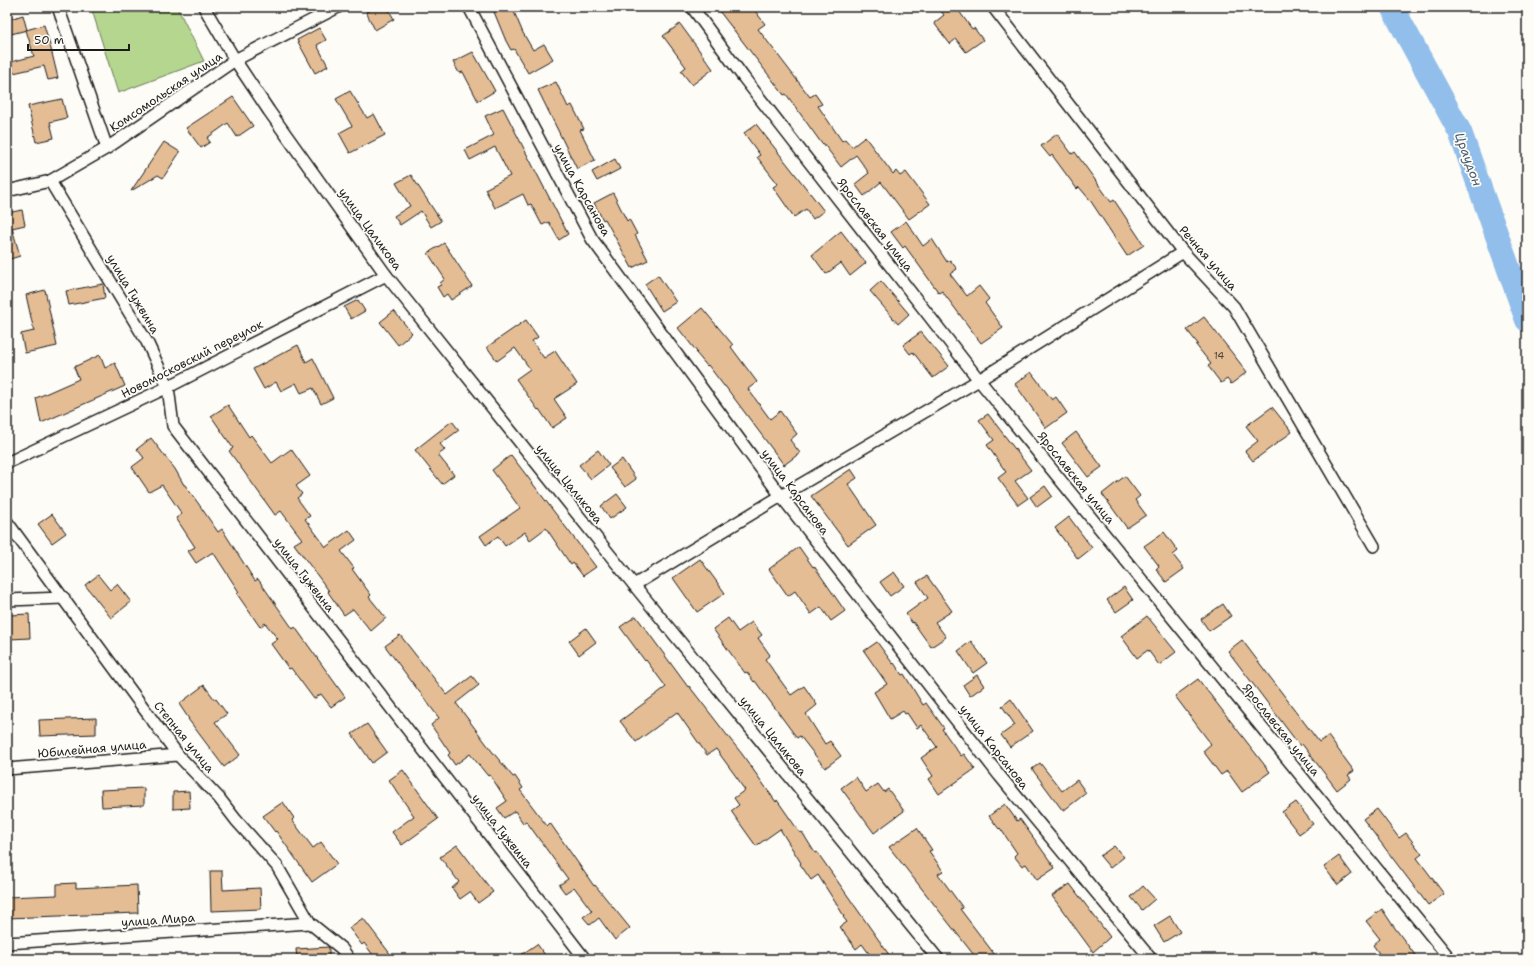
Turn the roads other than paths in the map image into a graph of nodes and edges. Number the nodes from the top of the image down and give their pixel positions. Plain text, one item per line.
1 (58, 7) edge
2 (204, 7) edge
3 (338, 7) edge
4 (469, 7) edge
5 (692, 7) edge
6 (992, 7) edge
7 (235, 60) junction
8 (106, 148) junction
9 (50, 181) junction
10 (7, 191) edge
11 (1184, 252) junction
12 (386, 275) junction
13 (979, 380) junction
14 (168, 387) junction
15 (7, 463) edge
16 (781, 496) junction
17 (7, 522) edge
18 (1374, 546) dead end
19 (634, 585) junction
20 (64, 598) junction
21 (7, 600) edge
22 (178, 755) junction
23 (7, 769) edge
24 (310, 923) junction
25 (7, 942) edge
26 (349, 959) edge
27 (585, 959) edge
28 (938, 959) edge
29 (1151, 959) edge
30 (1450, 959) edge

1 - 8 street
2 - 7 street, улица Цаликова
3 - 7 street, Комсомольская улица
4 - 16 street, улица Карсанова
5 - 13 street, Ярославская улица
6 - 11 street, Речная улица
7 - 8 street, Комсомольская улица
7 - 12 street, улица Цаликова
8 - 9 street, Комсомольская улица
9 - 10 street, Комсомольская улица
9 - 14 street, улица Гужвина
11 - 13 street
11 - 18 street, Речная улица
12 - 14 street, Новомосковский переулок
12 - 19 street, улица Цаликова
13 - 16 street
13 - 30 street, Ярославская улица
14 - 15 street, Новомосковский переулок
14 - 27 street, улица Гужвина
16 - 19 street
16 - 29 street, улица Карсанова
17 - 20 street, Степная улица
19 - 28 street, улица Цаликова
20 - 21 street
20 - 22 street, Степная улица
22 - 23 street, Юбилейная улица
22 - 24 street, Степная улица
24 - 25 street, улица Мира
24 - 26 street, Степная улица

